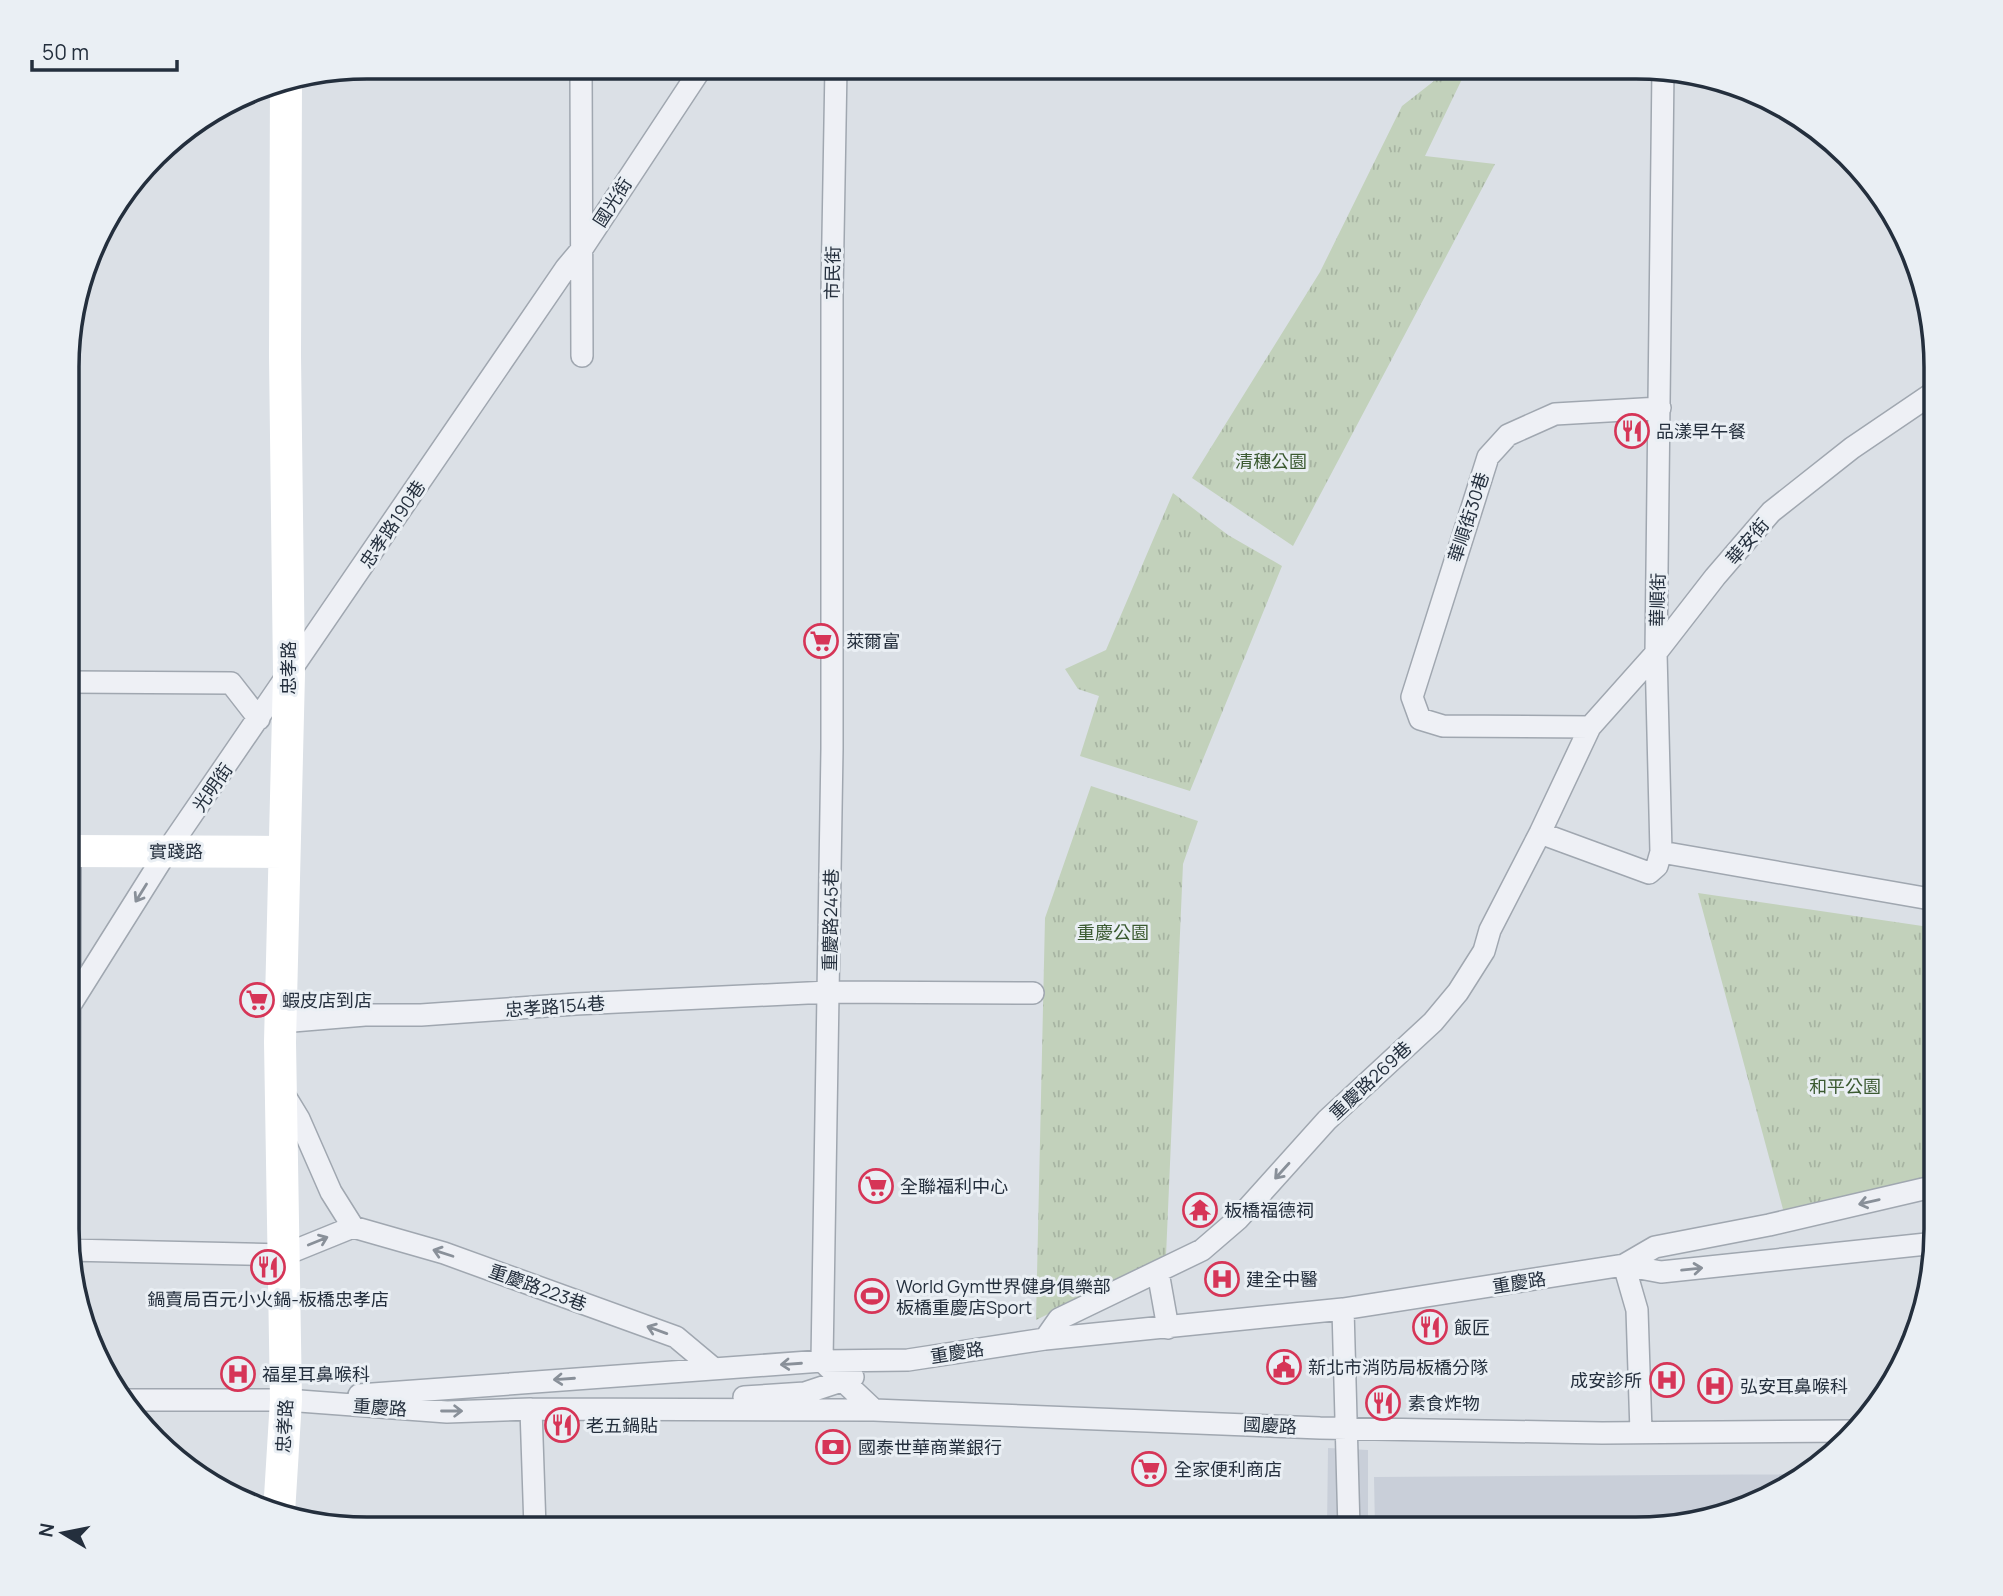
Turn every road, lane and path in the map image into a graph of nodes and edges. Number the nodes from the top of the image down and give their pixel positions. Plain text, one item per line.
1 (581, 79) edge
2 (694, 79) edge
3 (836, 79) edge
4 (1663, 80) edge
5 (286, 91) edge
6 (582, 249) junction
7 (582, 356) dead end
8 (494, 374) joint
9 (1924, 400) edge
10 (1660, 408) junction
11 (831, 479) joint
12 (1656, 653) junction
13 (289, 674) junction
14 (79, 682) edge
15 (258, 719) junction
16 (1591, 727) junction
17 (1540, 833) junction
18 (79, 851) edge
19 (167, 851) junction
20 (283, 852) junction
21 (1661, 852) junction
22 (1924, 898) edge
23 (79, 991) edge
24 (828, 992) junction
25 (1033, 992) dead end
26 (281, 1022) junction
27 (281, 1088) junction
28 (1924, 1189) edge
29 (353, 1227) junction
30 (1924, 1244) edge
31 (80, 1254) edge
32 (284, 1255) junction
33 (1624, 1265) junction
34 (1158, 1272) junction
35 (1343, 1309) junction
36 (1168, 1328) junction
37 (1045, 1339) junction
38 (908, 1360) junction
39 (822, 1361) junction
40 (713, 1368) junction
41 (843, 1381) junction
42 (135, 1400) edge
43 (286, 1401) junction
44 (531, 1409) junction
45 (684, 1410) junction
46 (874, 1410) junction
47 (1347, 1428) junction
48 (1641, 1432) junction
49 (1841, 1432) edge
50 (280, 1504) edge
51 (535, 1517) edge
52 (1349, 1517) edge

1 - 6 street
2 - 6 street, 國光街
3 - 11 street, 市民街
4 - 10 street, 華順街
5 - 13 street, 忠孝路
6 - 7 street
6 - 8 street, 國光街
8 - 13 street, 忠孝路190巷
9 - 12 street, 華安街
10 - 12 street, 華順街
10 - 16 street, 華順街30巷
11 - 24 street, 重慶路245巷
12 - 16 street, 華安街
12 - 21 street, 華順街
13 - 15 street, 光明街
13 - 20 street, 忠孝路
14 - 15 street
15 - 19 street, 光明街
16 - 17 street, 重慶路269巷
17 - 21 street
17 -> 34 street, 重慶路269巷
18 - 19 street, 實踐路
19 - 20 street, 實踐路
19 -> 23 street, 光明街
20 - 26 street, 忠孝路
21 - 22 street
24 - 25 street, 忠孝路154巷
24 - 26 street, 忠孝路154巷
24 - 39 street, 重慶路245巷
26 - 27 street, 忠孝路
27 - 29 street
27 - 32 street, 忠孝路
28 -> 33 street, 重慶路
32 -> 29 street
40 -> 29 street, 重慶路223巷
33 -> 30 street, 重慶路
31 - 32 street
32 - 43 street, 忠孝路
33 - 35 street, 重慶路
33 - 48 street
34 - 36 street
34 - 37 street, 重慶路269巷
35 - 36 street, 重慶路
35 - 47 street
36 - 37 street, 重慶路
37 - 38 street, 重慶路
38 - 39 street, 重慶路
38 - 41 street
39 -> 40 street, 重慶路
39 - 41 street
40 -> 43 street, 重慶路
41 - 45 street
41 - 46 street
42 - 43 street, 重慶路
43 -> 44 street, 重慶路
43 - 50 street, 忠孝路
44 - 45 street, 重慶路
44 - 51 street
45 - 46 street, 國慶路
46 - 47 street, 國慶路
47 - 48 street, 國慶路
47 - 52 street
48 - 49 street, 國慶路

